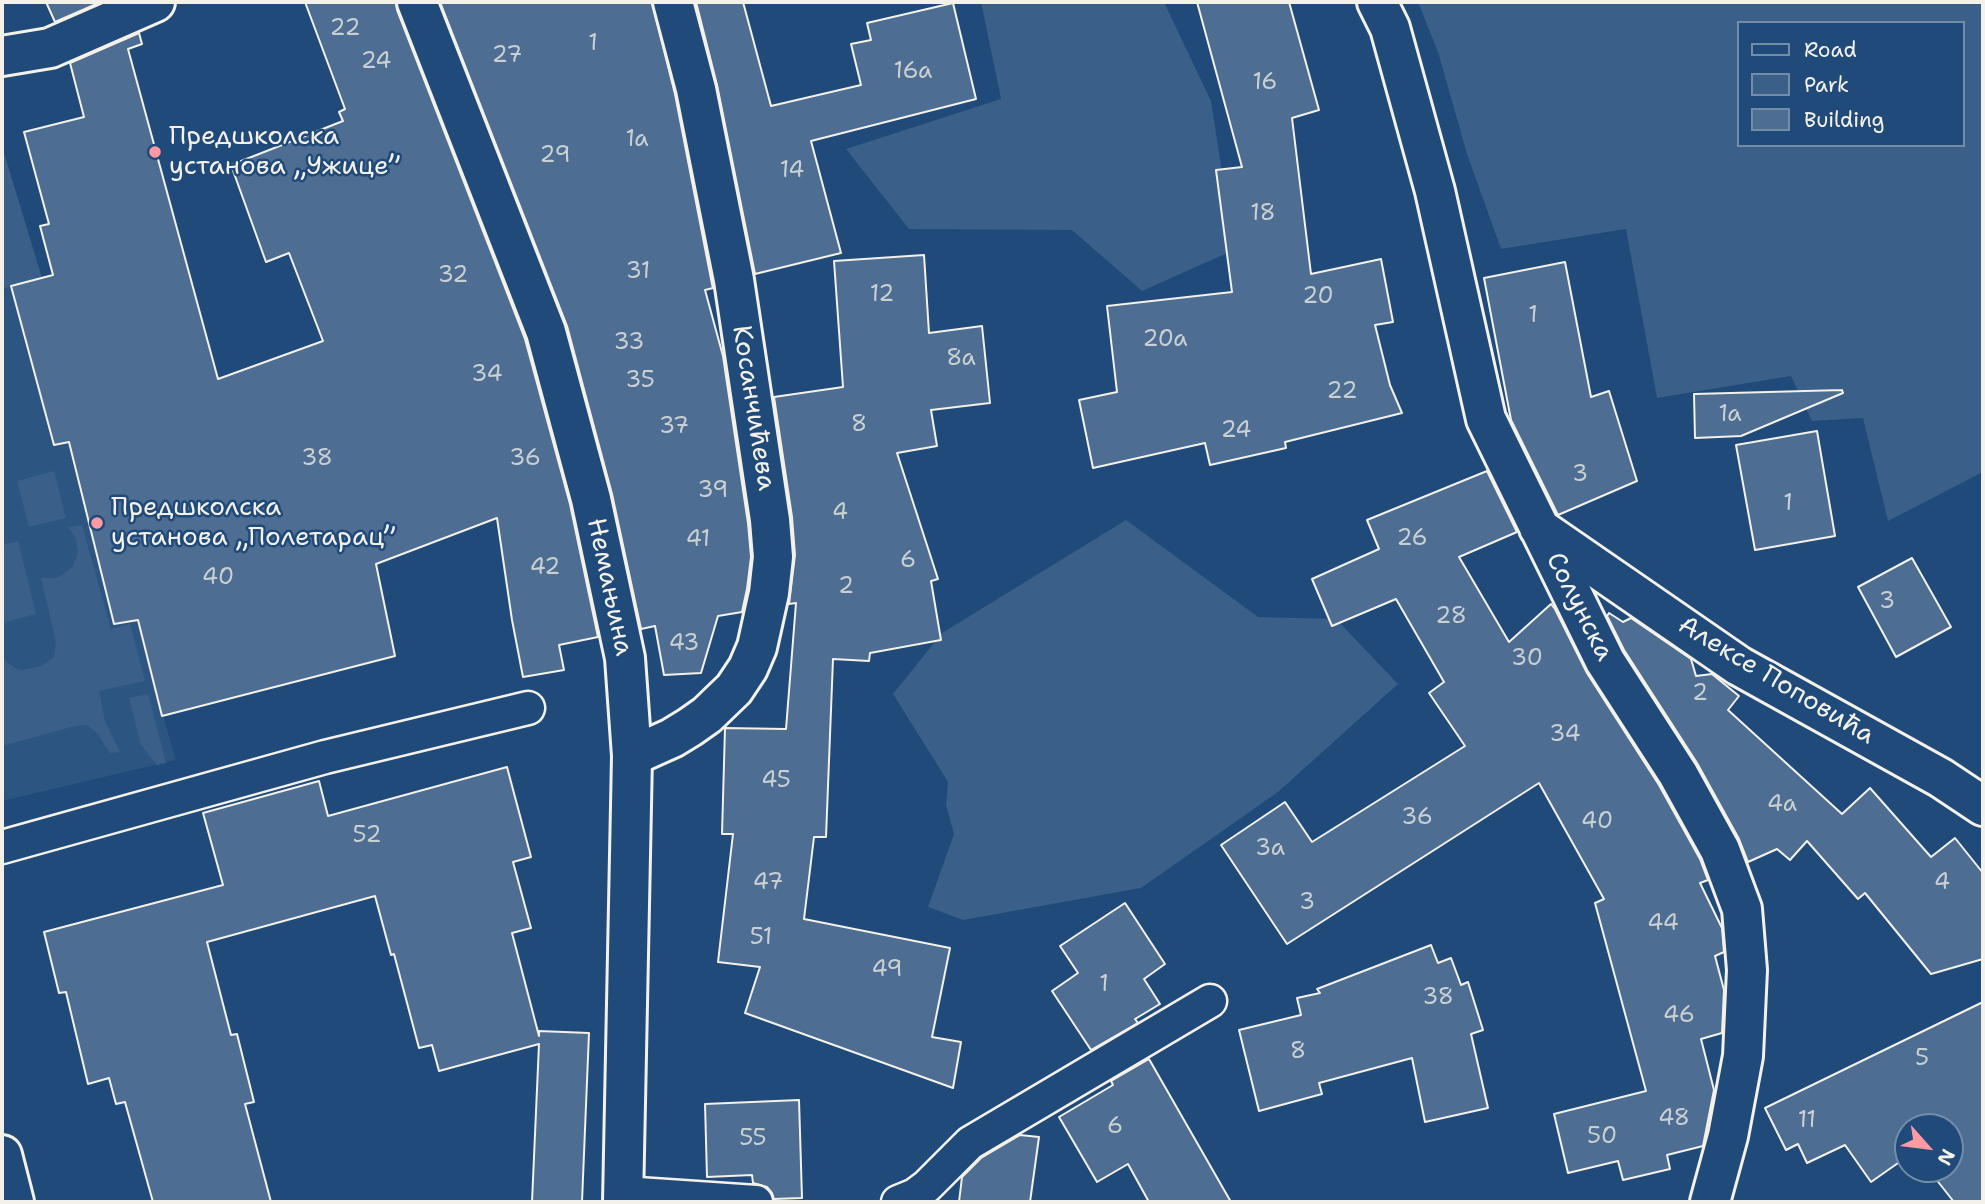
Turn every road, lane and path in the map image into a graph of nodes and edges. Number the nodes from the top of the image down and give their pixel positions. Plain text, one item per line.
1 (155, 2) edge
2 (417, 2) edge
3 (673, 2) edge
4 (1377, 2) edge
5 (2, 56) edge
6 (1538, 526) junction
7 (528, 708) dead end
8 (632, 756) junction
9 (1983, 806) edge
10 (2, 847) edge
11 (1210, 1001) dead end
12 (2, 1155) edge
13 (623, 1198) edge
14 (14, 1202) edge
15 (756, 1202) edge
16 (898, 1202) edge
17 (1710, 1202) edge

1 - 5 street
2 - 8 street, Немањина
3 - 8 street, Косанчићева
4 - 6 street, Солунска
6 - 9 street, Алексе Поповића
6 - 17 street, Солунска
7 - 10 lane
8 - 13 street, Немањина
11 - 16 lane
12 - 14 street
13 - 15 lane

